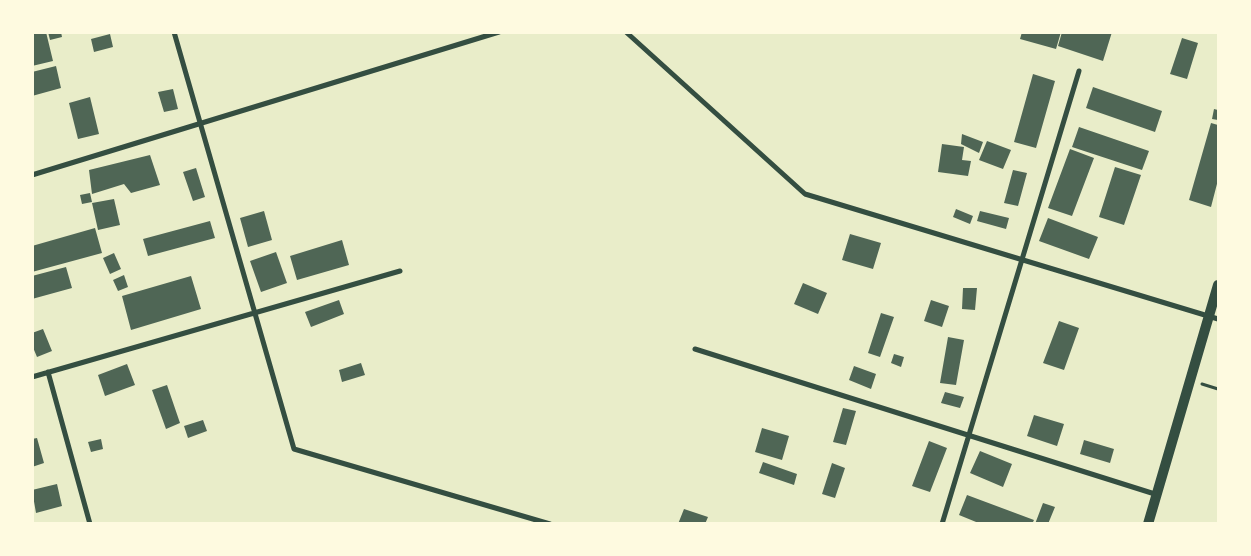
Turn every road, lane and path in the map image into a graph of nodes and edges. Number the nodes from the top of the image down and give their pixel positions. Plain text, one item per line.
1 (174, 32) edge
2 (499, 32) edge
3 (626, 32) edge
4 (1079, 71) dead end
5 (200, 124) junction
6 (32, 176) edge
7 (1022, 260) junction
8 (400, 271) dead end
9 (1218, 285) edge
10 (254, 313) junction
11 (1214, 318) edge
12 (695, 348) dead end
13 (48, 372) junction
14 (32, 377) edge
15 (969, 436) junction
16 (1158, 496) junction
17 (90, 524) edge
18 (550, 524) edge
19 (942, 524) edge
20 (1148, 524) edge

1 - 5 street
2 - 5 street
3 - 7 street
4 - 7 street
5 - 6 street
5 - 10 street
7 - 11 street
7 - 15 street
8 - 10 street
9 - 11 main road
10 - 13 street
10 - 18 street
11 - 16 main road
12 - 15 street
13 - 14 street
13 - 17 street
15 - 16 street
15 - 19 street
16 - 20 main road

